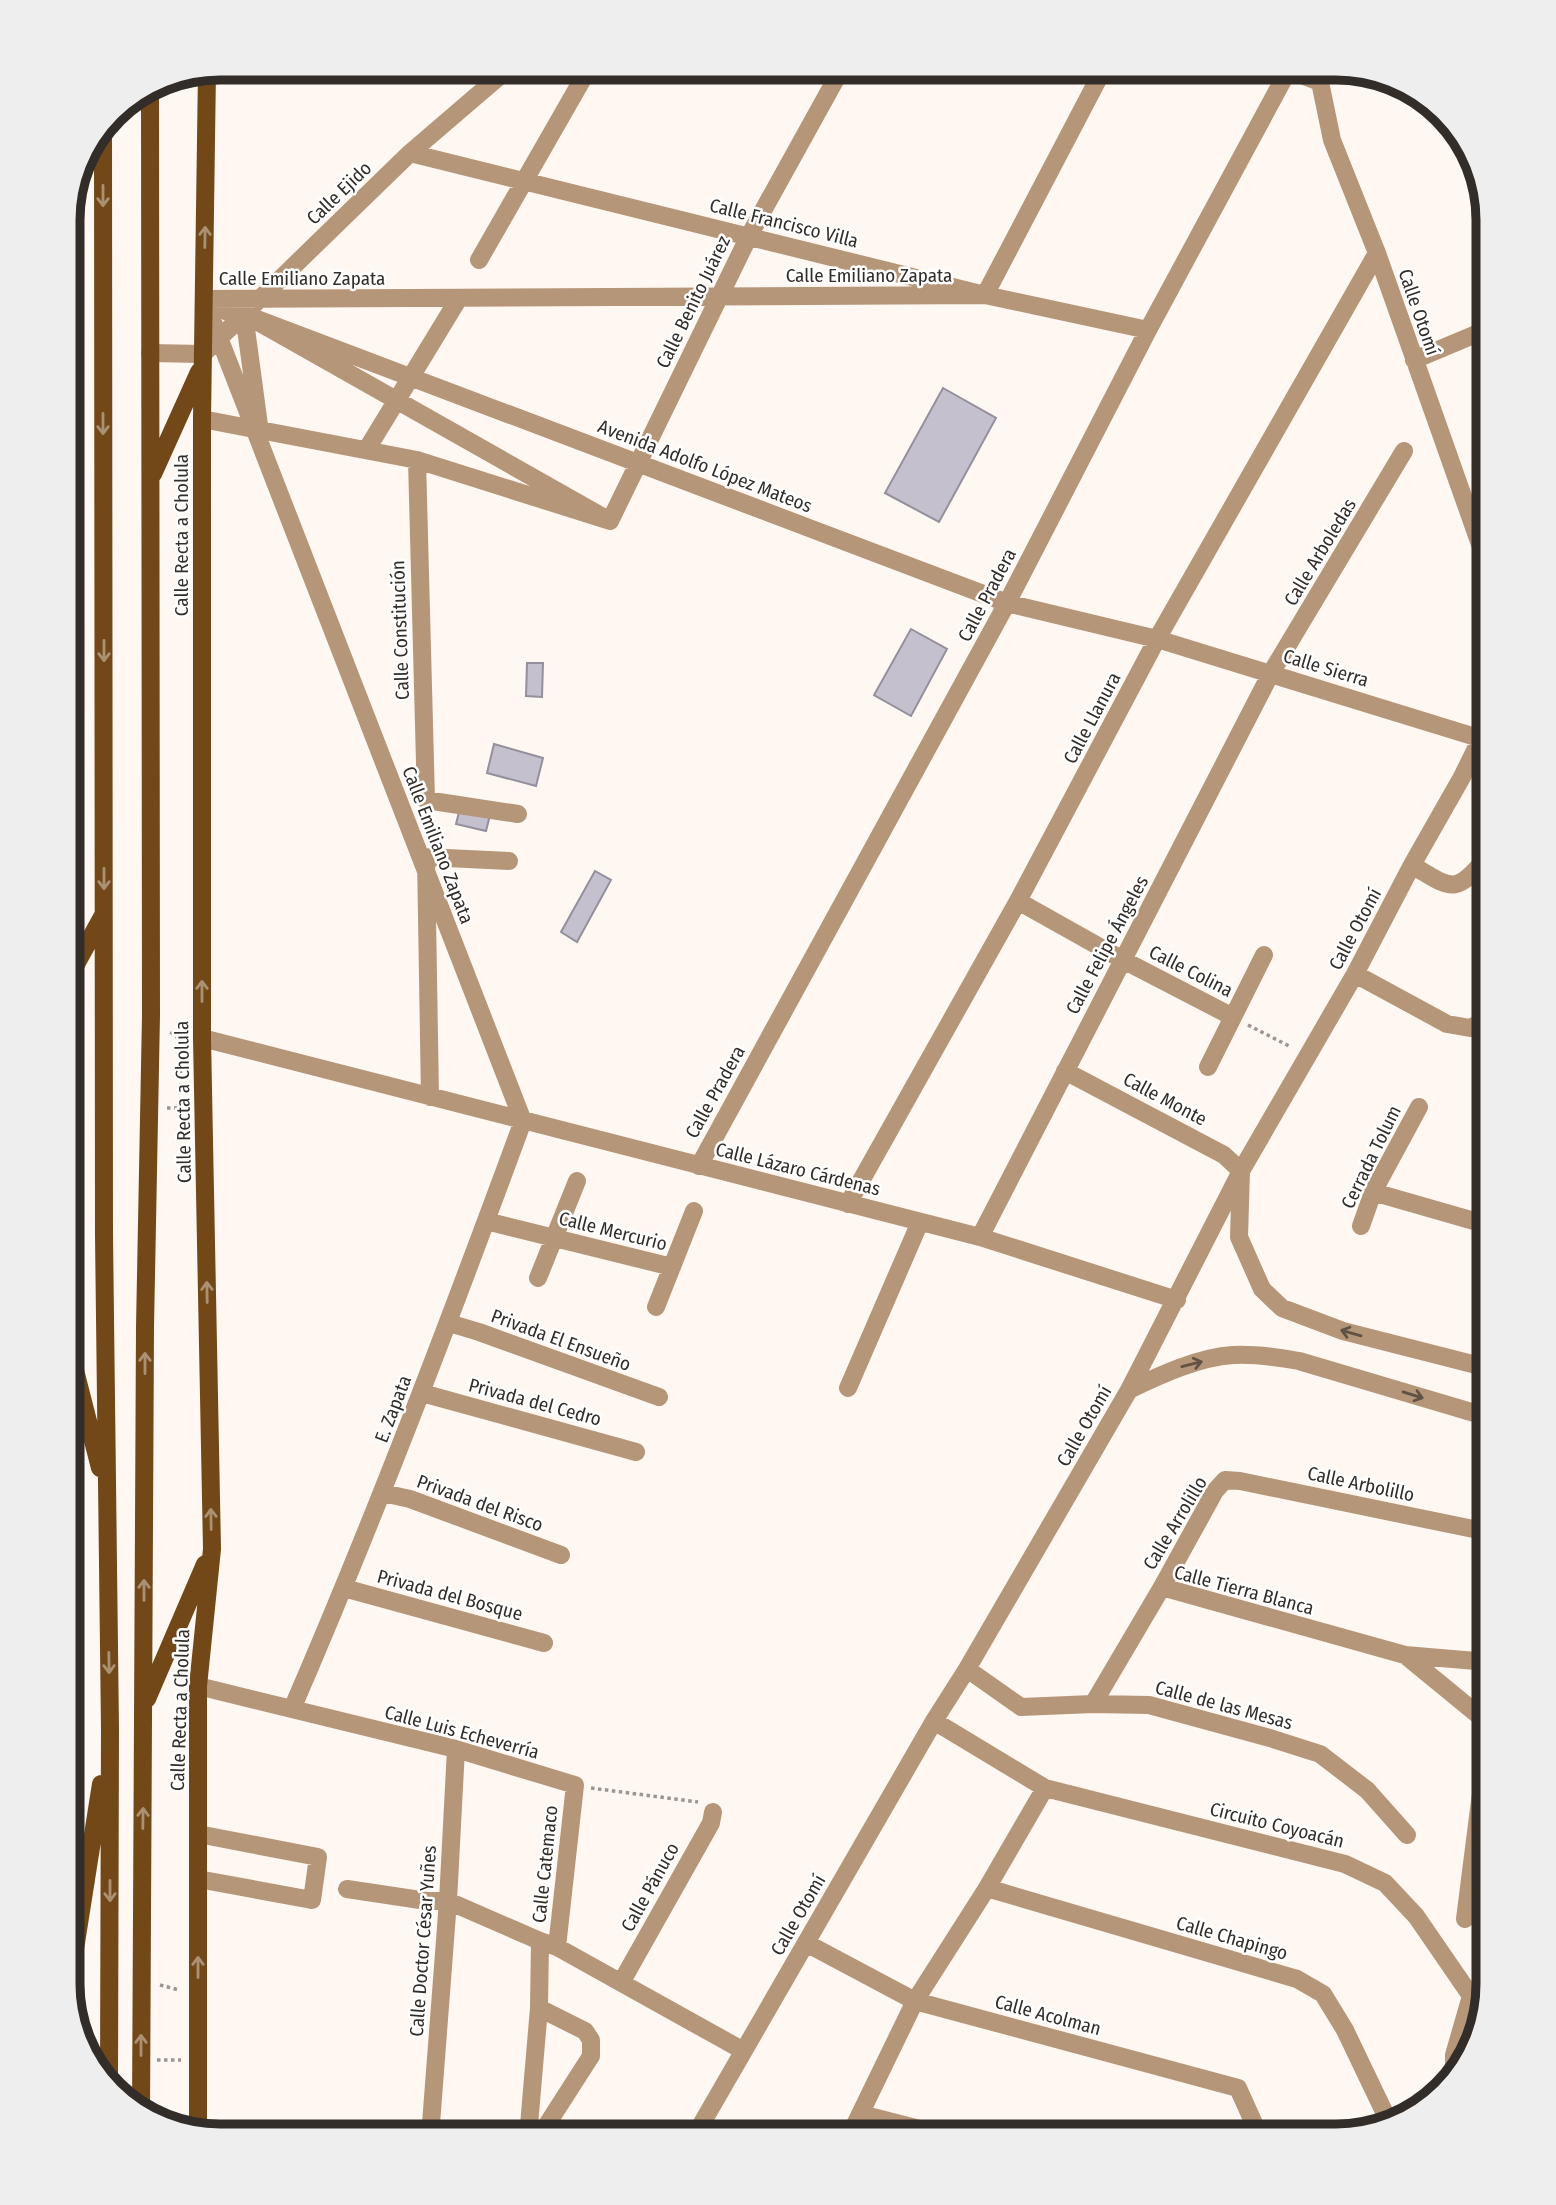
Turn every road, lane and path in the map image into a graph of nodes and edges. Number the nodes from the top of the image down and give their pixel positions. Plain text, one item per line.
1 (207, 81) edge
2 (494, 81) edge
3 (582, 81) edge
4 (835, 81) edge
5 (1097, 81) edge
6 (1282, 81) edge
7 (1322, 81) edge
8 (149, 100) edge
9 (103, 144) edge
10 (410, 153) junction
11 (525, 182) junction
12 (749, 236) junction
13 (1377, 253) junction
14 (479, 260) dead end
15 (985, 295) junction
16 (719, 296) junction
17 (459, 298) junction
18 (204, 299) junction
19 (261, 299) junction
20 (242, 316) junction
21 (1148, 330) junction
22 (1476, 335) edge
23 (219, 338) junction
24 (150, 353) junction
25 (202, 359) junction
26 (1413, 359) junction
27 (411, 377) junction
28 (397, 401) junction
29 (202, 419) junction
30 (257, 428) junction
31 (368, 449) junction
32 (1404, 451) dead end
33 (417, 460) junction
34 (638, 463) junction
35 (150, 481) junction
36 (610, 521) junction
37 (1476, 534) edge
38 (1007, 603) junction
39 (1157, 639) junction
40 (1272, 673) junction
41 (1476, 729) edge
42 (1476, 748) edge
43 (518, 814) dead end
44 (509, 861) dead end
45 (426, 864) junction
46 (1412, 865) junction
47 (1476, 870) edge
48 (1018, 901) junction
49 (104, 914) junction
50 (1264, 955) dead end
51 (81, 956) edge
52 (1123, 960) junction
53 (1355, 974) junction
54 (1233, 1017) junction
55 (1476, 1025) edge
56 (202, 1038) junction
57 (180, 1040) dead end
58 (1308, 1055) junction
59 (1208, 1067) dead end
60 (1065, 1071) junction
61 (430, 1097) junction
62 (1419, 1107) dead end
63 (181, 1108) dead end
64 (523, 1121) junction
65 (699, 1166) junction
66 (1241, 1171) junction
67 (577, 1181) dead end
68 (1373, 1192) junction
69 (848, 1204) junction
70 (694, 1211) dead end
71 (486, 1221) junction
72 (920, 1222) junction
73 (1476, 1222) edge
74 (1361, 1226) dead end
75 (980, 1237) junction
76 (554, 1239) junction
77 (672, 1267) junction
78 (538, 1278) dead end
79 (1177, 1300) junction
80 (656, 1307) dead end
81 (449, 1323) junction
82 (1476, 1365) edge
83 (848, 1388) dead end
84 (1129, 1390) junction
85 (80, 1392) edge
86 (422, 1392) junction
87 (659, 1397) dead end
88 (1476, 1413) edge
89 (636, 1452) dead end
90 (1225, 1480) joint
91 (383, 1493) junction
92 (107, 1497) junction
93 (1476, 1530) edge
94 (212, 1549) junction
95 (561, 1555) dead end
96 (1162, 1587) junction
97 (344, 1588) junction
98 (544, 1643) dead end
99 (1405, 1655) junction
100 (1476, 1661) edge
101 (967, 1669) junction
102 (198, 1685) junction
103 (1093, 1704) junction
104 (144, 1705) junction
105 (292, 1709) junction
106 (1476, 1713) edge
107 (934, 1721) junction
108 (110, 1729) junction
109 (456, 1749) junction
110 (575, 1786) junction
111 (1045, 1788) junction
112 (713, 1812) joint
113 (1476, 1832) edge
114 (198, 1834) junction
115 (1406, 1835) dead end
116 (198, 1879) junction
117 (987, 1888) junction
118 (347, 1889) dead end
119 (448, 1901) junction
120 (80, 1918) edge
121 (1465, 1919) dead end
122 (806, 1943) junction
123 (548, 1944) junction
124 (622, 1981) junction
125 (1475, 1998) edge
126 (915, 2001) junction
127 (539, 2008) junction
128 (1473, 2011) edge
129 (742, 2050) junction
130 (1454, 2060) edge
131 (109, 2069) edge
132 (141, 2071) junction
133 (141, 2100) edge
134 (148, 2104) edge
135 (860, 2114) junction
136 (1387, 2115) edge
137 (198, 2123) edge
138 (431, 2124) edge
139 (529, 2124) edge
140 (547, 2124) edge
141 (701, 2124) edge
142 (855, 2124) edge
143 (900, 2124) edge
144 (1255, 2124) edge

18 -> 1 main road, Calle Recta a Cholula
2 - 10 street, Calle Ejido
3 - 11 street
4 - 12 street, Calle Benito Juárez
5 - 15 street
6 - 21 street, Calle Pradera
7 - 13 street, Calle Otomí
8 - 24 main road, Calle Recta a Cholula
9 -> 49 main road
10 - 11 street, Calle Francisco Villa
10 - 19 street, Calle Ejido
11 - 12 street, Calle Francisco Villa
11 - 14 street
12 - 15 street, Calle Francisco Villa
12 - 16 street, Calle Benito Juárez
13 - 26 street, Calle Otomí
13 - 39 street, Calle Llanura
15 - 16 street, Calle Emiliano Zapata
15 - 21 street, Calle Francisco Villa
16 - 17 street, Calle Emiliano Zapata
16 - 34 street, Calle Benito Juárez
17 - 19 street, Calle Emiliano Zapata
17 - 27 street
18 - 19 street, Calle Emiliano Zapata
18 - 20 street, Avenida Adolfo López Mateos
18 - 23 street, Calle Emiliano Zapata
18 - 25 main road, Calle Recta a Cholula
19 - 20 street, Calle Ejido
20 - 23 street, Calle Ejido
20 - 27 street, Avenida Adolfo López Mateos
20 - 28 street, Avenida Adolfo López Mateos
20 - 30 street
21 - 38 street, Calle Pradera
22 - 26 street
23 - 25 street, Calle Ejido
23 - 30 street, Calle Emiliano Zapata
24 - 25 street
24 - 35 main road, Calle Recta a Cholula
25 - 29 main road, Calle Recta a Cholula
25 - 35 main road
26 - 37 street, Calle Otomí
27 - 28 street
27 - 34 street, Avenida Adolfo López Mateos
28 - 31 street
28 - 36 street, Avenida Adolfo López Mateos
29 - 30 street
56 -> 29 main road, Calle Recta a Cholula
30 - 31 street
30 - 45 street, Calle Emiliano Zapata
31 - 33 street
32 - 40 street, Calle Arboledas
33 - 36 street
33 - 43 street, Calle Constitución
34 - 36 street, Calle Benito Juárez
34 - 38 street, Avenida Adolfo López Mateos
104 -> 35 main road, Calle Recta a Cholula
38 - 39 street, Avenida Adolfo López Mateos
38 - 65 street, Calle Pradera
39 - 40 street, Calle Sierra
39 - 48 street, Calle Llanura
40 - 41 street, Calle Sierra
40 - 52 street, Calle Felipe Ángeles
42 - 46 street, Calle Otomí
44 - 45 street
45 - 61 street
45 - 64 street, Calle Emiliano Zapata
46 - 47 street
46 - 53 street, Calle Otomí
48 - 52 street, Calle Colina
48 - 69 street, Calle Llanura
49 - 51 main road
49 - 92 main road
50 - 54 street
52 - 54 street, Calle Colina
52 - 60 street, Calle Felipe Ángeles
53 - 55 street
53 - 58 street, Calle Otomí
54 - 58 path, Calle Colina
54 - 59 street
56 - 61 street, Calle Lázaro Cárdenas
94 -> 56 main road, Calle Recta a Cholula
57 - 63 path
58 - 66 street, Calle Otomí
60 - 66 street, Calle Monte
60 - 75 street, Calle Felipe Ángeles
61 - 64 street, Calle Lázaro Cárdenas
62 - 68 street, Cerrada Tolum
64 - 65 street, Calle Lázaro Cárdenas
64 - 71 street, E. Zapata
65 - 69 street, Calle Lázaro Cárdenas
66 - 79 street, Calle Otomí
82 -> 66 street
67 - 76 street
68 - 73 street
68 - 74 street, Cerrada Tolum
69 - 72 street, Calle Lázaro Cárdenas
70 - 77 street, Calle Mercurio
71 - 76 street, Calle Mercurio
71 - 81 street, E. Zapata
72 - 75 street, Calle Lázaro Cárdenas
72 - 83 street
75 - 79 street, Calle Lázaro Cárdenas
76 - 77 street, Calle Mercurio
76 - 78 street
77 - 80 street
79 - 84 street, Calle Otomí
81 - 86 street, E. Zapata
81 - 87 street, Privada El Ensueño
84 -> 88 street
84 - 101 street, Calle Otomí
85 - 92 main road
86 - 89 street, Privada del Cedro
86 - 91 street, E. Zapata
90 - 93 street, Calle Arbolillo
90 - 96 street, Calle Arrolillo
91 - 95 street, Privada del Risco
91 - 97 street, E. Zapata
92 -> 108 main road
94 - 102 main road, Calle Recta a Cholula
94 - 104 main road
96 - 99 street, Calle Tierra Blanca
96 - 103 street, Calle Tierra Blanca
97 - 98 street, Privada del Bosque
97 - 105 street, E. Zapata
99 - 100 street, Calle Tierra Blanca
99 - 106 street, Calle Tierra Blanca
101 - 103 street, Calle de las Mesas
101 - 107 street, Calle Otomí
102 - 105 street, Calle Luis Echeverría
102 - 114 main road, Calle Recta a Cholula
103 - 115 street, Calle de las Mesas
132 -> 104 main road, Calle Recta a Cholula
105 - 109 street, Calle Luis Echeverría
107 - 111 street, Circuito Coyoacán
107 - 122 street, Calle Otomí
108 - 120 main road
108 -> 131 main road
109 - 110 street, Calle Luis Echeverría
109 - 119 street, Calle Doctor César Yuñes
110 - 112 path
110 - 123 street, Calle Catemaco
111 - 117 street
111 - 125 street, Circuito Coyoacán
112 - 124 street, Calle Pánuco
113 - 121 street
114 - 116 main road, Calle Recta a Cholula
114 - 116 street
137 -> 116 main road, Calle Recta a Cholula
117 - 126 street
117 - 136 street, Calle Chapingo
118 - 119 street
119 - 123 street
119 - 138 street, Calle Doctor César Yuñes
122 - 126 street, Calle Acolman
122 - 129 street, Calle Otomí
123 - 124 street
123 - 127 street, Calle Catemaco
124 - 129 street
126 - 135 street
126 - 144 street, Calle Acolman
127 - 139 street, Calle Catemaco
127 - 140 street
128 - 130 street
129 - 141 street, Calle Otomí
132 - 133 main road, Calle Recta a Cholula
132 - 134 main road
135 - 142 street
135 - 143 street

